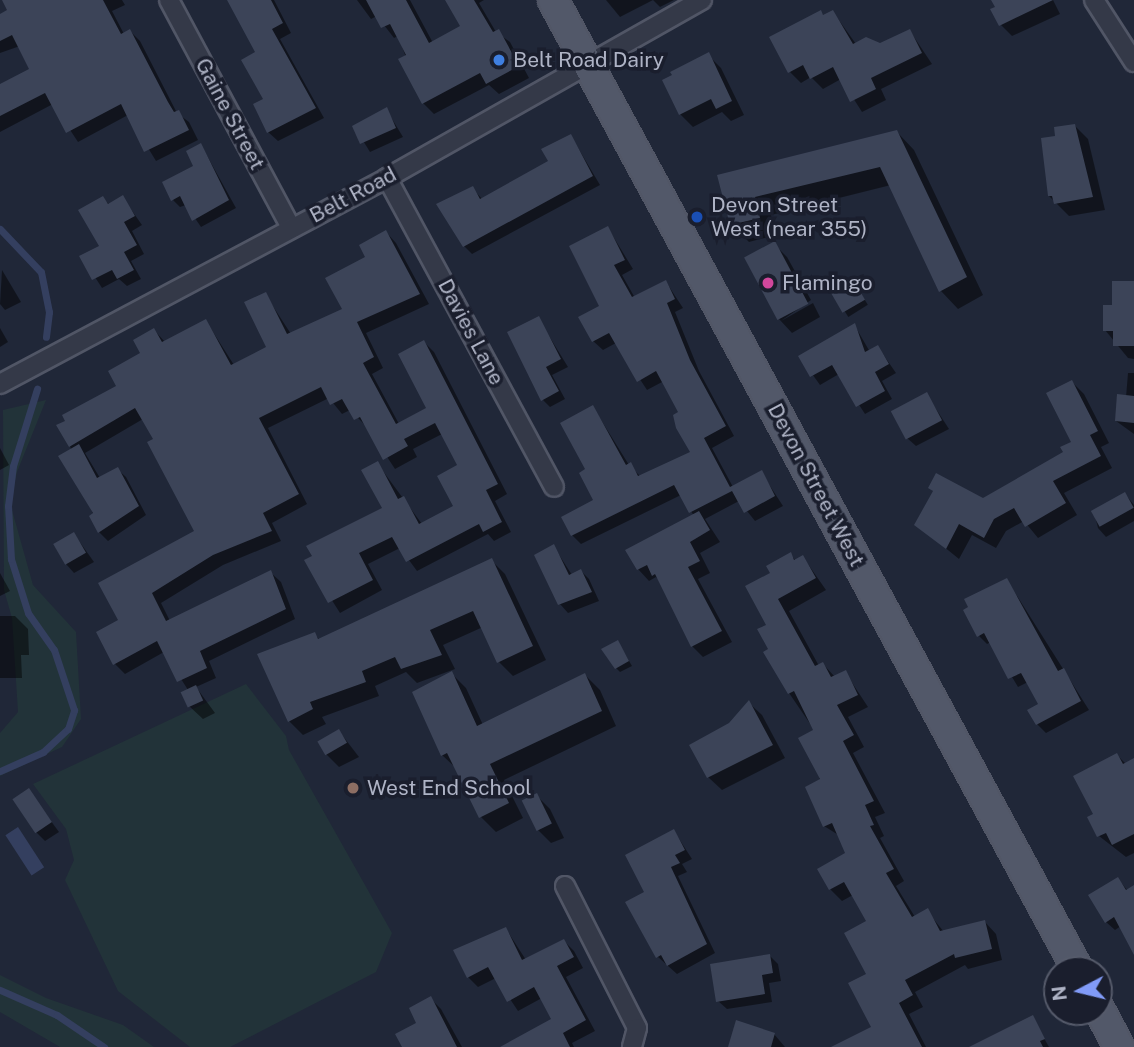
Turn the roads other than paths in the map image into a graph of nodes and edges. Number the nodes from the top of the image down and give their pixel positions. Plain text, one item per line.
1 (169, 0) edge
2 (552, 0) edge
3 (702, 0) edge
4 (1094, 0) edge
5 (1134, 62) edge
6 (588, 64) junction
7 (387, 177) junction
8 (291, 228) junction
9 (0, 384) edge
10 (554, 487) dead end
11 (565, 886) dead end
12 (1070, 956) edge
13 (1108, 1026) edge
14 (632, 1047) edge
15 (1119, 1047) edge

1 - 8 street, Gaine Street
2 - 6 main road, Devon Street West
3 - 6 street, Belt Road
4 - 5 street
6 - 7 street, Belt Road
6 - 12 main road, Devon Street West
7 - 8 street, Belt Road
7 - 10 street, Davies Lane
8 - 9 street, Belt Road
11 - 14 street
13 - 15 main road

